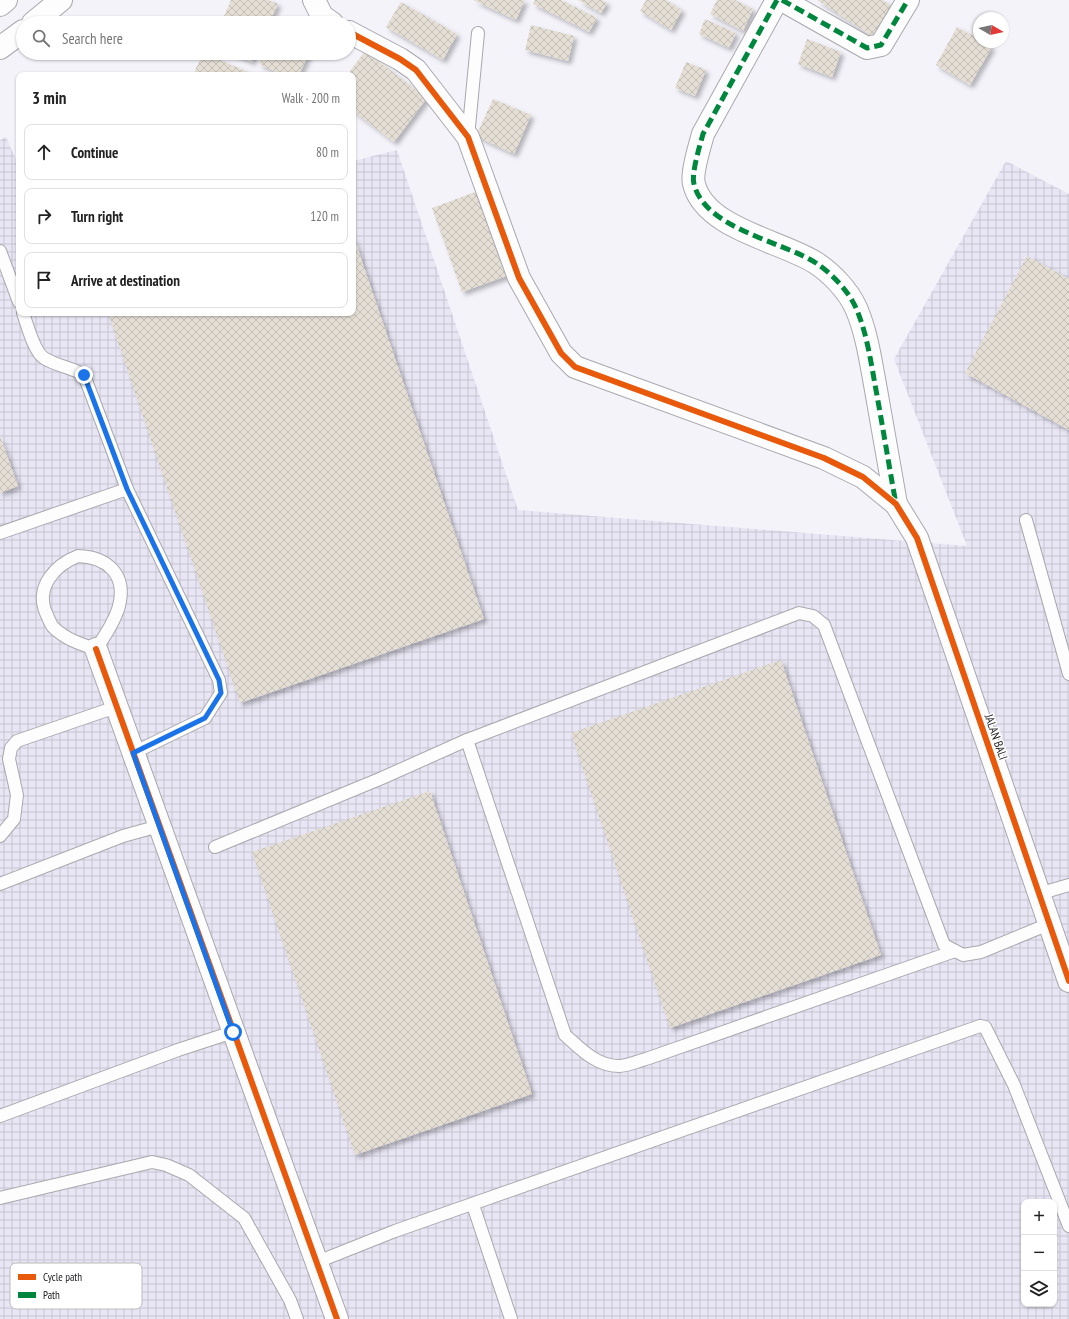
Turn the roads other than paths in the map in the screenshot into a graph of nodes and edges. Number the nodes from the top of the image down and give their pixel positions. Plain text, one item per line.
1 (6, 0) edge
2 (61, 0) edge
3 (314, 0) edge
4 (777, 0) edge
5 (782, 0) edge
6 (908, 0) edge
7 (0, 5) edge
8 (42, 16) edge
9 (322, 16) edge
10 (478, 33) dead end
11 (16, 36) edge
12 (356, 36) edge
13 (0, 48) edge
14 (468, 137) junction
15 (0, 251) edge
16 (16, 294) edge
17 (24, 316) edge
18 (127, 489) junction
19 (896, 504) junction
20 (1026, 520) dead end
21 (0, 533) edge
22 (96, 649) junction
23 (1069, 674) edge
24 (116, 707) junction
25 (467, 740) junction
26 (133, 753) junction
27 (159, 826) junction
28 (0, 836) edge
29 (215, 847) dead end
30 (0, 884) edge
31 (1069, 885) edge
32 (1038, 894) junction
33 (1049, 924) junction
34 (955, 951) junction
35 (1069, 981) edge
36 (233, 1032) junction
37 (0, 1116) edge
38 (0, 1198) edge
39 (472, 1205) junction
40 (1069, 1226) edge
41 (317, 1262) junction
42 (297, 1319) edge
43 (337, 1319) edge
44 (511, 1319) edge

1 - 7 street
2 - 8 street
3 - 9 street
4 - 19 street
5 - 6 street
10 - 14 lane
11 - 13 street
12 - 14 street
14 - 19 street
15 - 16 lane
17 - 18 lane
18 - 21 lane
18 - 26 lane
19 - 32 street, JALAN BALI
20 - 23 lane
22 - 22 lane
22 - 24 street
24 - 26 street
24 - 28 lane
25 - 29 lane
25 - 34 lane
25 - 34 lane
26 - 27 street
27 - 30 lane
27 - 36 street
31 - 32 lane
32 - 33 street, JALAN BALI
33 - 34 lane
33 - 35 street, JALAN BALI
36 - 37 lane
36 - 41 street
38 - 42 lane
39 - 40 lane
39 - 41 lane
39 - 44 lane
41 - 43 street

